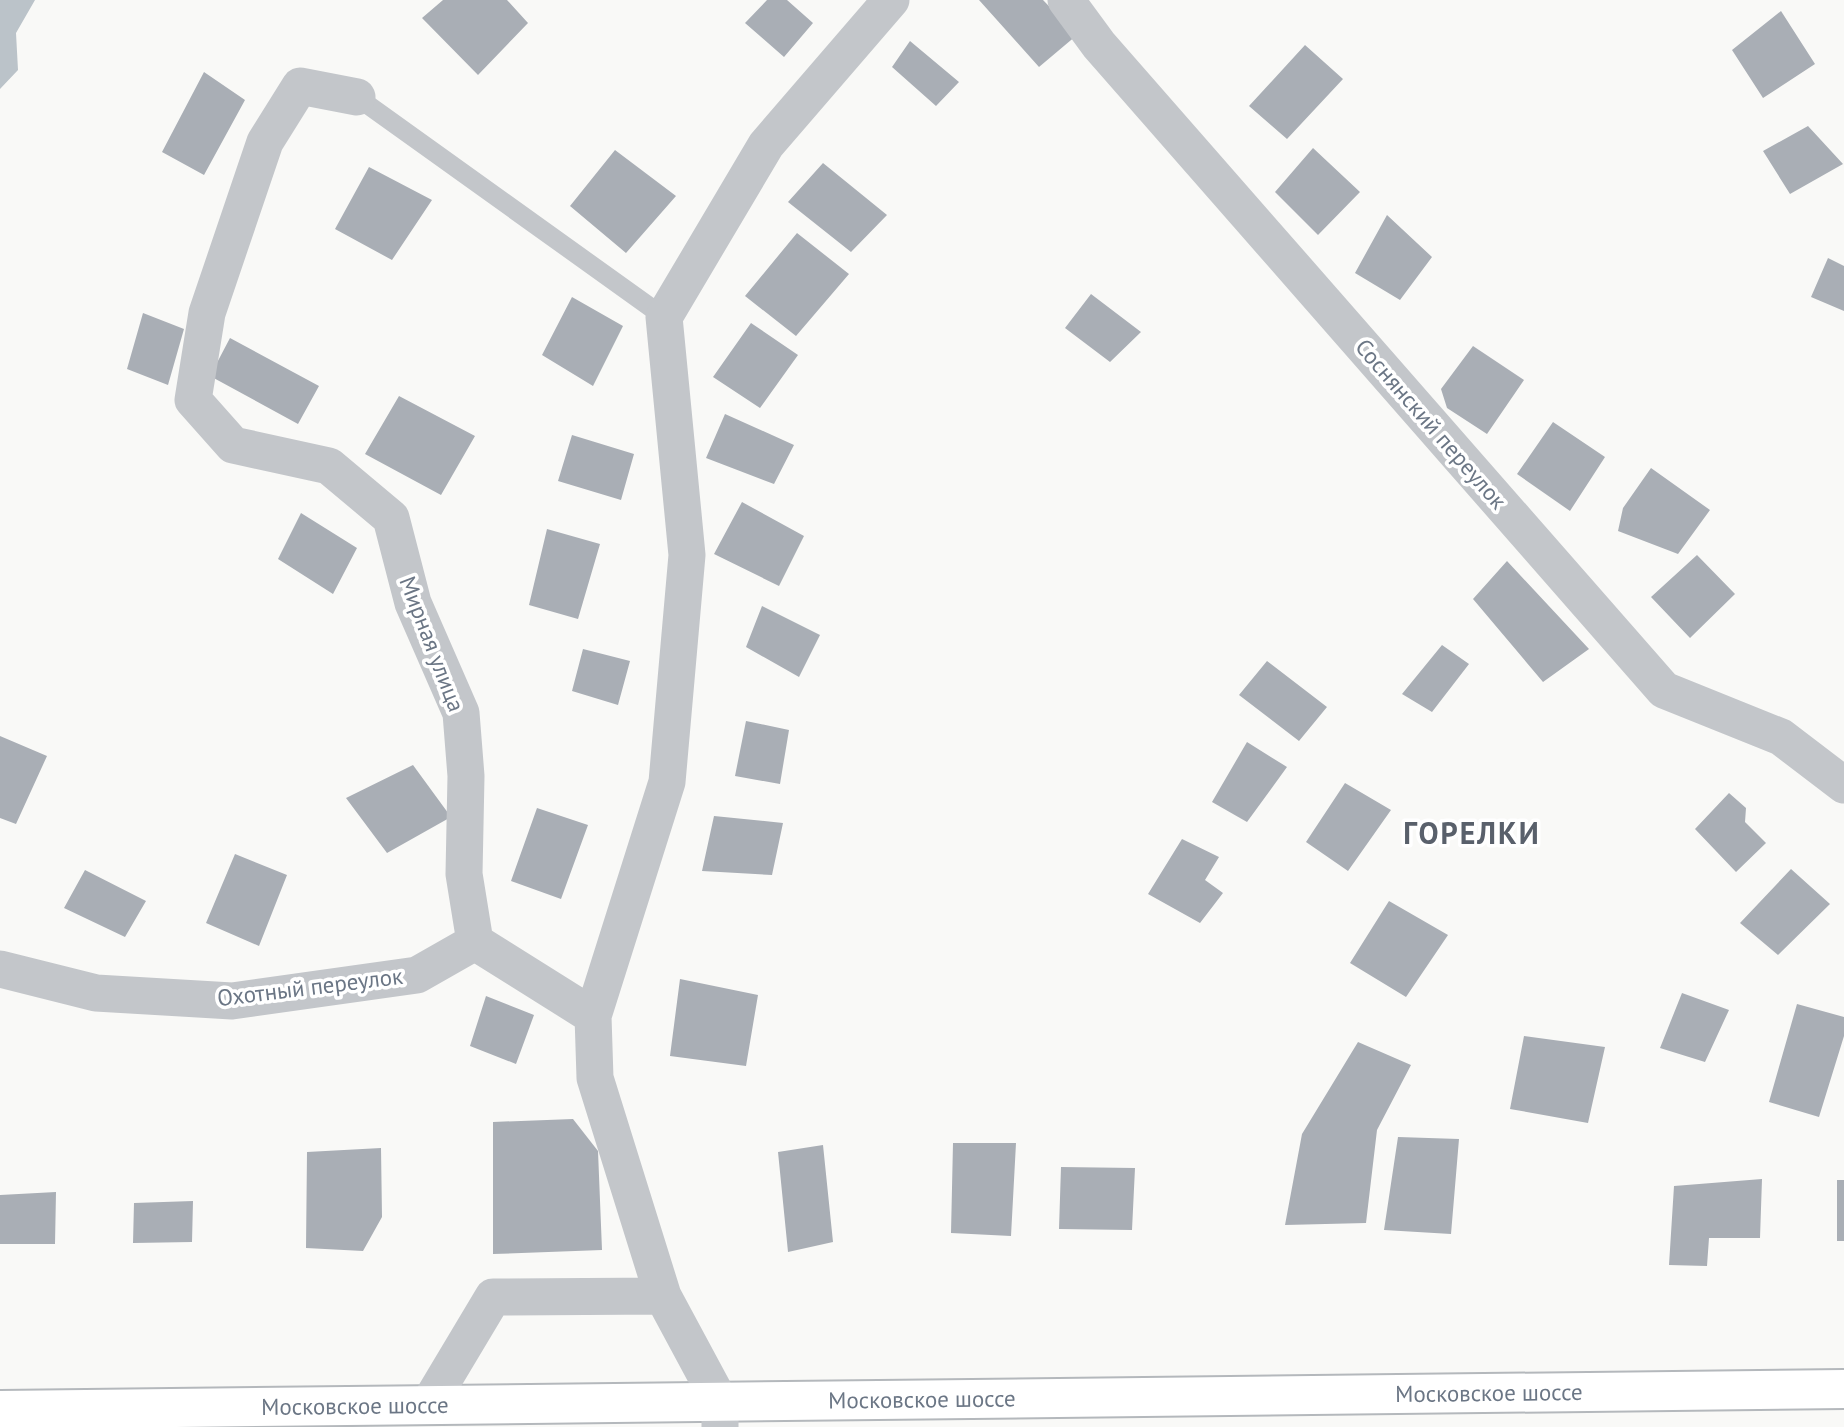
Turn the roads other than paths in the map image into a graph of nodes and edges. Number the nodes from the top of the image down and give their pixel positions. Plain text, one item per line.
1 (891, 0) edge
2 (1066, 0) edge
3 (357, 97) joint
4 (664, 317) junction
5 (1844, 785) edge
6 (475, 942) junction
7 (0, 970) edge
8 (593, 1016) junction
9 (663, 1296) junction
10 (1844, 1389) edge
11 (429, 1404) junction
12 (0, 1410) edge
13 (720, 1414) edge

1 - 4 street
2 - 5 street, Соснянский переулок
3 - 4 lane
3 - 6 street, Мирная улица
4 - 8 street
6 - 7 street, Охотный переулок
6 - 8 street
8 - 9 street
9 - 11 street
9 - 13 street
10 - 13 main road, Московское шоссе
11 - 12 main road, Московское шоссе
11 - 13 main road, Московское шоссе

